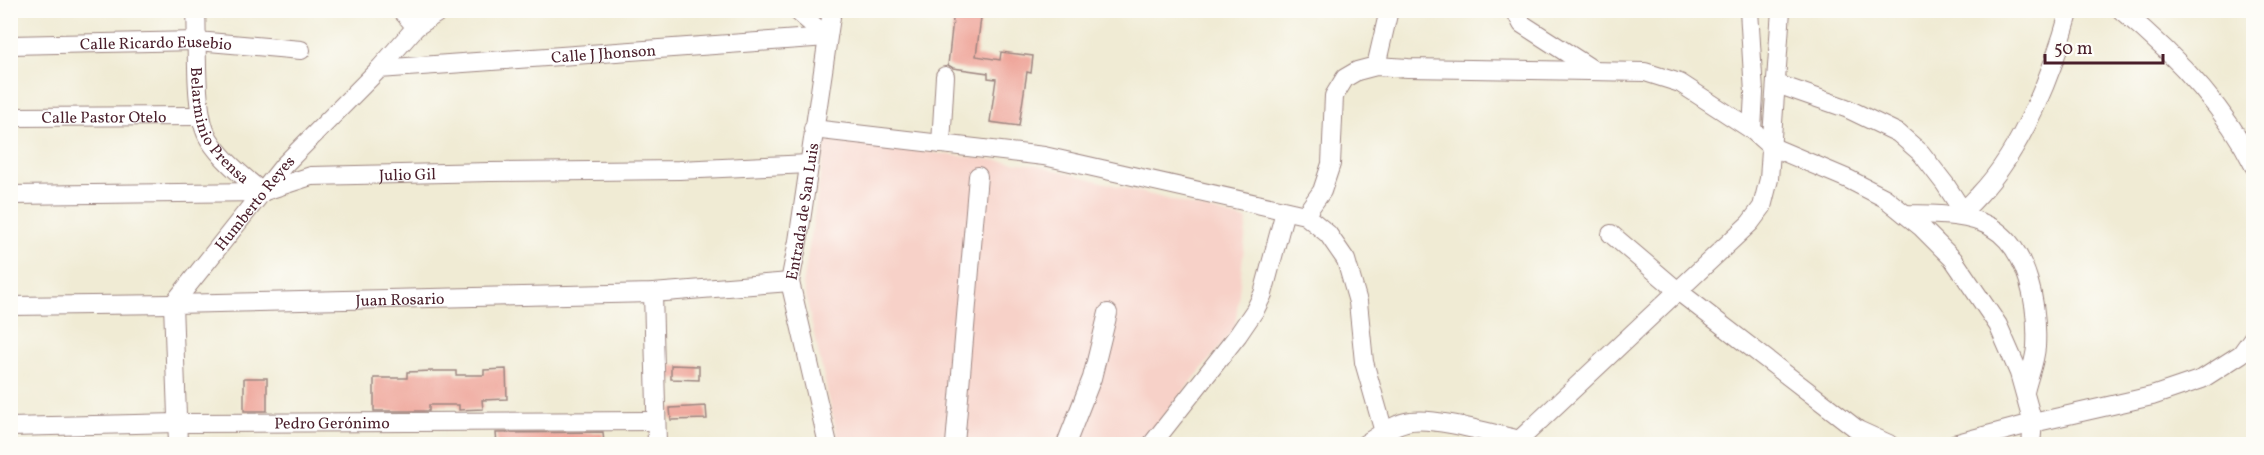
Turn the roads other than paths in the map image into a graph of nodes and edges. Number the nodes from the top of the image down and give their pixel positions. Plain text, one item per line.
1 (196, 10) edge
2 (401, 10) edge
3 (442, 10) edge
4 (796, 10) edge
5 (832, 10) edge
6 (1389, 10) edge
7 (1515, 10) edge
8 (1749, 10) edge
9 (1781, 10) edge
10 (2070, 10) edge
11 (2121, 10) edge
12 (416, 27) junction
13 (827, 37) junction
14 (197, 41) junction
15 (10, 45) edge
16 (301, 50) dead end
17 (1376, 66) junction
18 (379, 69) junction
19 (1595, 71) junction
20 (945, 76) dead end
21 (1777, 84) junction
22 (199, 116) junction
23 (10, 117) edge
24 (813, 129) junction
25 (1752, 130) junction
26 (941, 144) junction
27 (1770, 146) junction
28 (809, 164) junction
29 (2253, 166) edge
30 (978, 176) dead end
31 (262, 192) junction
32 (10, 195) edge
33 (1285, 211) junction
34 (1905, 214) junction
35 (1305, 215) junction
36 (1611, 234) dead end
37 (790, 282) junction
38 (1678, 291) junction
39 (653, 293) junction
40 (173, 304) junction
41 (10, 306) edge
42 (1108, 313) dead end
43 (2253, 336) edge
44 (2024, 392) junction
45 (655, 421) junction
46 (177, 423) junction
47 (2033, 423) junction
48 (10, 427) edge
49 (1384, 432) junction
50 (1517, 442) edge
51 (178, 444) edge
52 (657, 444) edge
53 (828, 444) edge
54 (955, 444) edge
55 (1066, 444) edge
56 (1152, 444) edge
57 (1365, 444) edge
58 (1889, 444) edge
59 (1954, 444) edge
60 (2031, 444) edge

1 - 14 street, Belarminio Prensa
2 - 12 street
3 - 12 street, Humberto Reyes
4 - 13 street
5 - 13 street, Entrada de San Luis
6 - 17 street
7 - 19 street
8 - 25 street
9 - 21 street
10 - 21 street
11 - 29 street
12 - 18 street, Humberto Reyes
13 - 18 street, Calle J Jhonson
13 - 24 street, Entrada de San Luis
14 - 15 street, Calle Ricardo Eusebio
14 - 16 street, Calle Ricardo Eusebio
14 - 22 street, Belarminio Prensa
17 - 19 street
17 - 35 street
18 - 31 street, Humberto Reyes
19 - 25 street
20 - 26 street
21 - 27 street
22 - 23 street, Calle Pastor Otelo
22 - 31 street, Belarminio Prensa
24 - 26 street
24 - 28 street, Entrada de San Luis
25 - 27 street
26 - 33 street
27 - 34 street
27 - 38 street
28 - 31 street, Julio Gil
28 - 37 street, Entrada de San Luis
30 - 54 street
31 - 32 street, Julio Gil
31 - 40 street, Humberto Reyes
33 - 35 street
33 - 56 street
34 - 44 street
34 - 44 street
35 - 49 street
36 - 38 street
37 - 39 street, Juan Rosario
37 - 53 street, Entrada de San Luis
38 - 50 street
38 - 58 street
39 - 40 street, Juan Rosario
39 - 45 street
40 - 41 street, Juan Rosario
40 - 46 street
42 - 55 street
43 - 47 street
44 - 47 street
45 - 46 street, Pedro Gerónimo
45 - 52 street
46 - 48 street, Pedro Gerónimo
46 - 51 street
47 - 59 street
47 - 60 street
49 - 50 street
49 - 57 street

